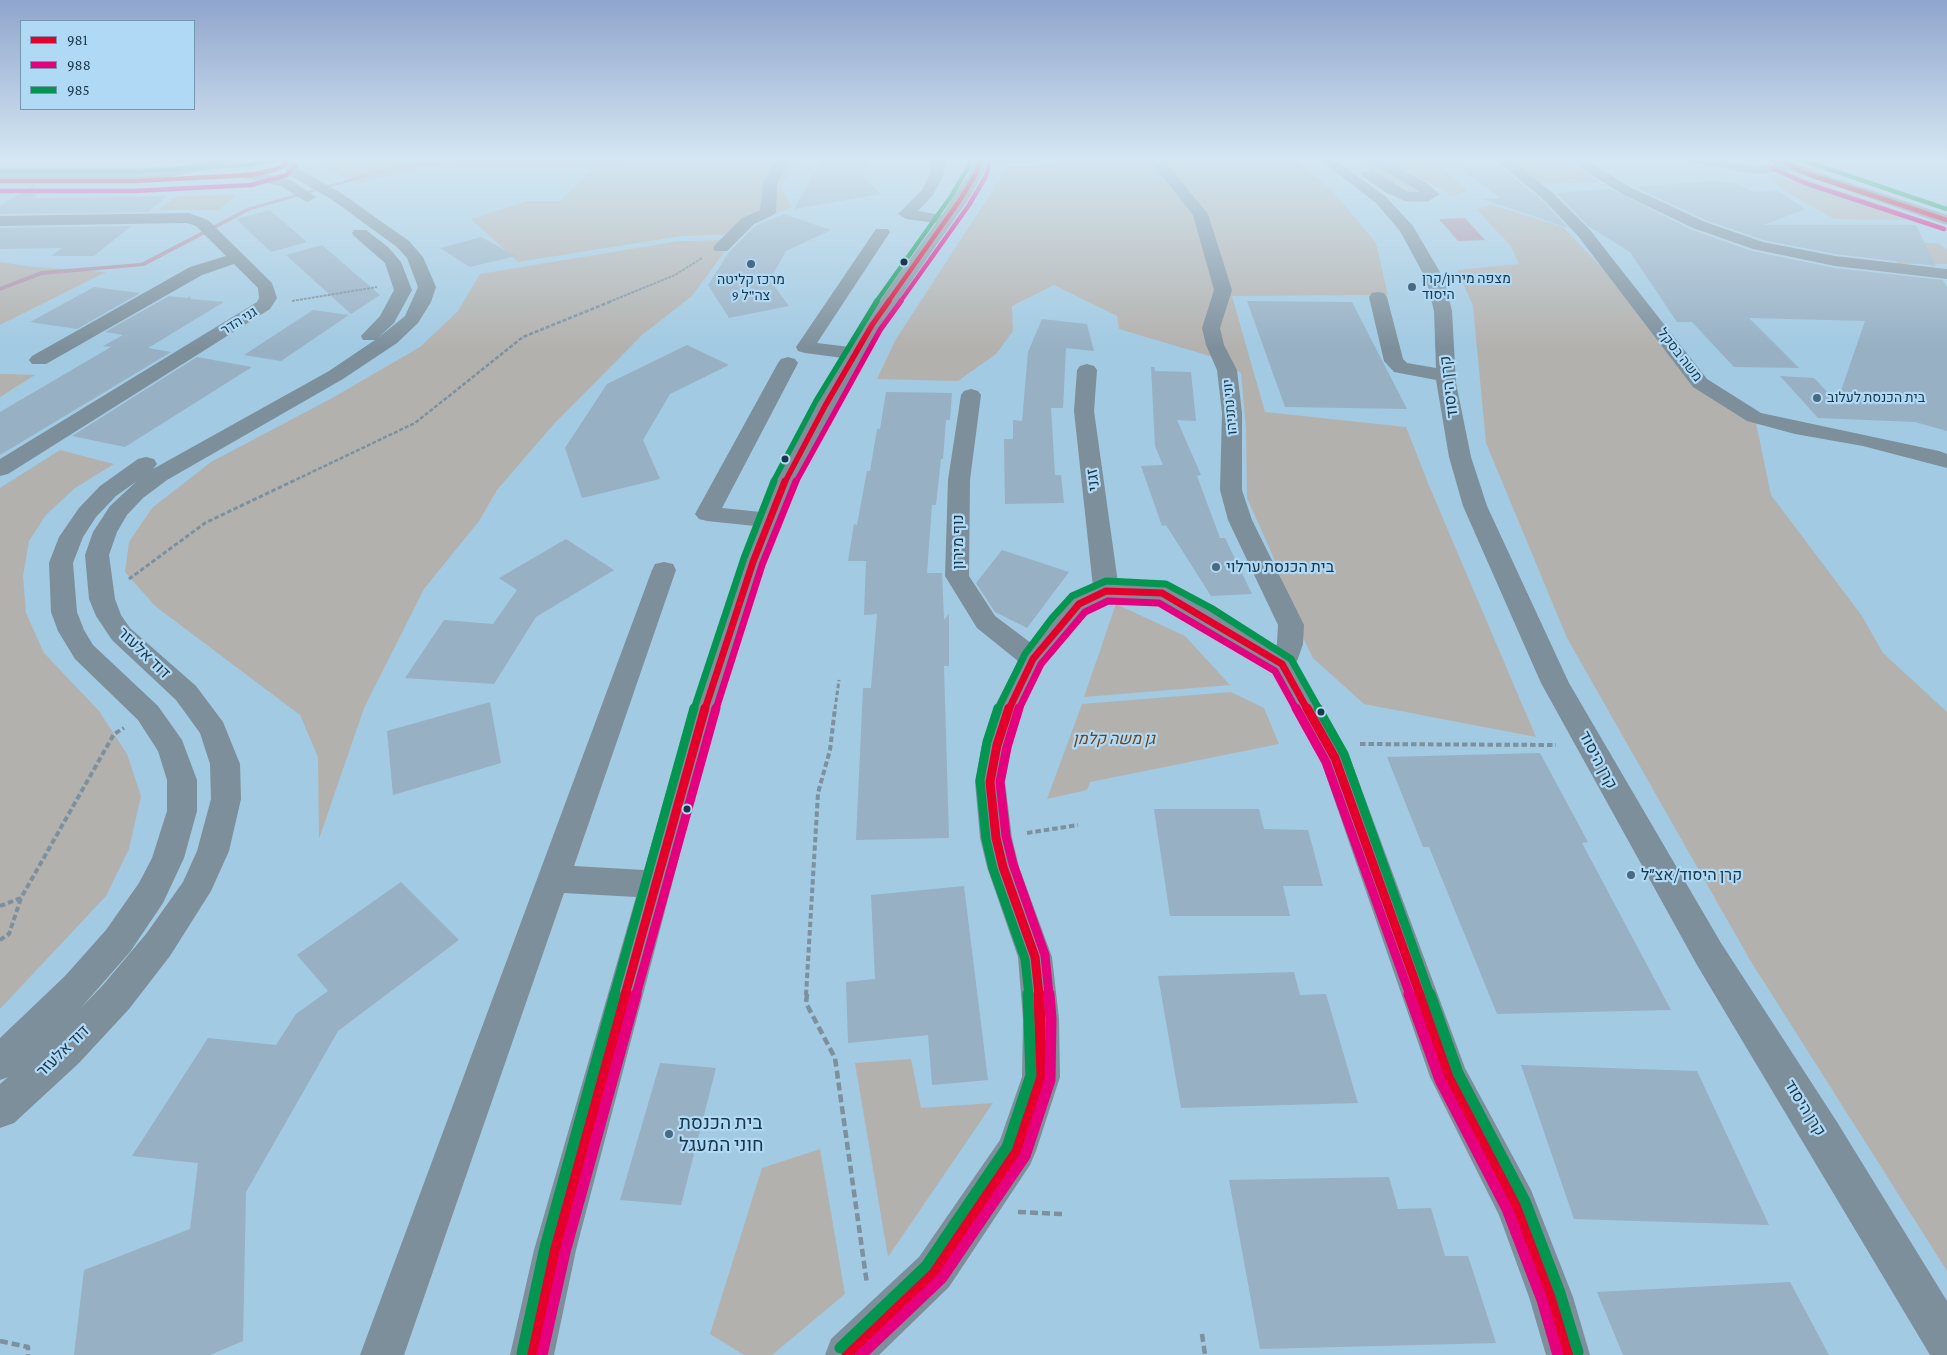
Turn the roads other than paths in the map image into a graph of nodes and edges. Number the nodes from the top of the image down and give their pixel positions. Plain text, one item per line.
1 (200, 222) edge
2 (344, 222) edge
3 (373, 222) edge
4 (747, 222) edge
5 (944, 222) edge
6 (1203, 222) edge
7 (1402, 222) edge
8 (1574, 222) edge
9 (1694, 222) edge
10 (882, 232) dead end
11 (721, 248) road end
12 (237, 258) junction
13 (1947, 274) edge
14 (1378, 297) dead end
15 (856, 354) junction
16 (39, 360) dead end
17 (788, 363) dead end
18 (1087, 370) dead end
19 (1445, 376) junction
20 (971, 395) dead end
21 (1947, 462) edge
22 (0, 469) edge
23 (770, 520) junction
24 (664, 570) dead end
25 (1106, 591) junction
26 (1033, 659) junction
27 (1282, 664) junction
28 (553, 879) junction
29 (656, 884) junction
30 (0, 1062) edge
31 (0, 1109) edge
32 (1947, 1342) edge
33 (382, 1355) edge
34 (532, 1355) edge
35 (847, 1355) edge
36 (1568, 1355) edge

1 - 12 street, גני הדר
2 - 30 street, דוד אלעזר
3 - 31 street, דוד אלעזר
4 - 11 street
5 - 15 street
6 - 27 street, יוני נתניהו
7 - 19 street, קרן היסוד
8 - 21 street, משה בסקל
9 - 13 street
10 - 15 street
12 - 16 street
12 - 22 street, גני הדר
14 - 19 street
15 - 23 street
17 - 23 street
18 - 25 street, זגני
19 - 32 street, קרן היסוד
20 - 26 street, נוף מירון
23 - 29 street
24 - 28 street
25 - 26 street
25 - 27 street
26 - 35 street
27 - 36 street
28 - 29 street
28 - 33 street
29 - 34 street

